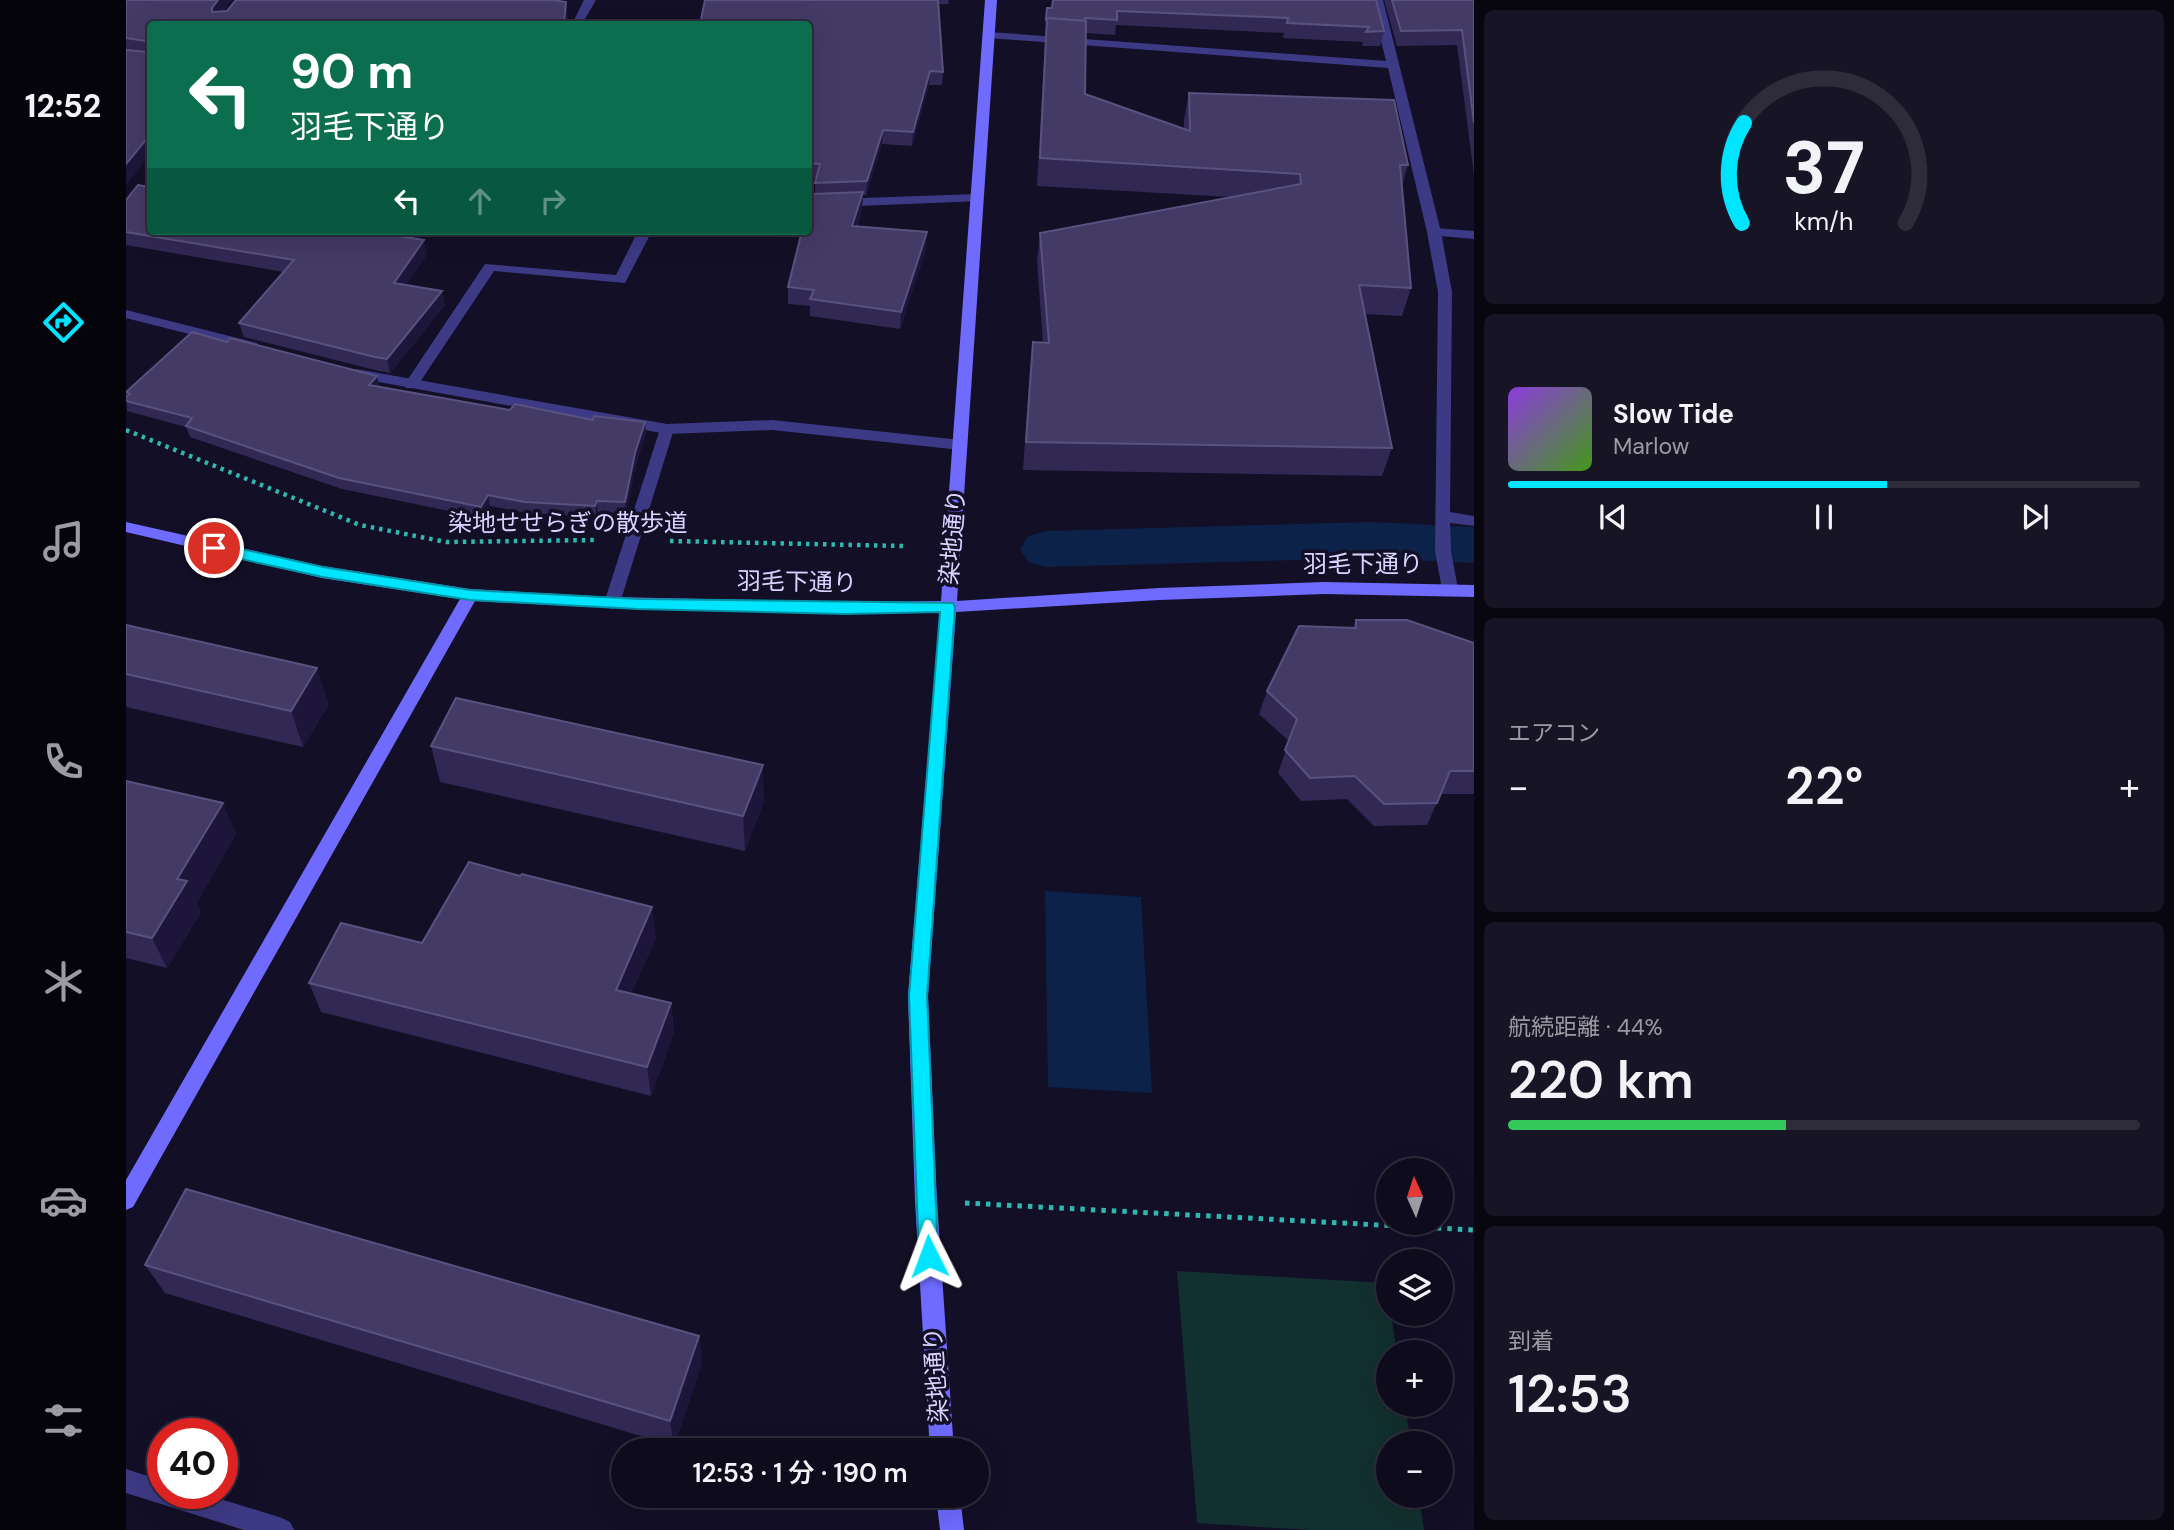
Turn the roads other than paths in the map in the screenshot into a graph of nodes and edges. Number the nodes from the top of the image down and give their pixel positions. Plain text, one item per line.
1 (590, 0) edge
2 (991, 0) edge
3 (1377, 0) edge
4 (579, 21) edge
5 (989, 35) junction
6 (1391, 65) junction
7 (976, 198) junction
8 (812, 204) edge
9 (1433, 232) junction
10 (643, 235) edge
11 (1474, 236) edge
12 (126, 314) edge
13 (264, 349) edge
14 (340, 369) edge
15 (411, 385) junction
16 (667, 429) junction
17 (961, 445) junction
18 (1442, 519) junction
19 (1474, 521) edge
20 (126, 527) edge
21 (1450, 589) junction
22 (1474, 591) edge
23 (470, 595) junction
24 (612, 603) junction
25 (948, 607) junction
26 (126, 1200) edge
27 (941, 1438) edge
28 (126, 1481) edge
29 (949, 1508) edge
30 (282, 1530) edge
31 (952, 1530) edge

1 - 4 street
2 - 5 street, 染地通り
3 - 6 street
5 - 6 street
5 - 7 street, 染地通り
6 - 9 street
7 - 8 street
7 - 17 street, 染地通り
9 - 11 street
9 - 18 street
10 - 15 street
12 - 13 street
14 - 15 street
15 - 16 street
16 - 17 street
16 - 24 street
17 - 25 street, 染地通り
18 - 19 street
18 - 21 street
20 - 23 street, 羽毛下通り
21 - 22 street, 羽毛下通り
21 - 25 street, 羽毛下通り
23 - 24 street, 羽毛下通り
23 - 26 street
24 - 25 street, 羽毛下通り
25 - 27 street, 染地通り
28 - 30 street
29 - 31 street

